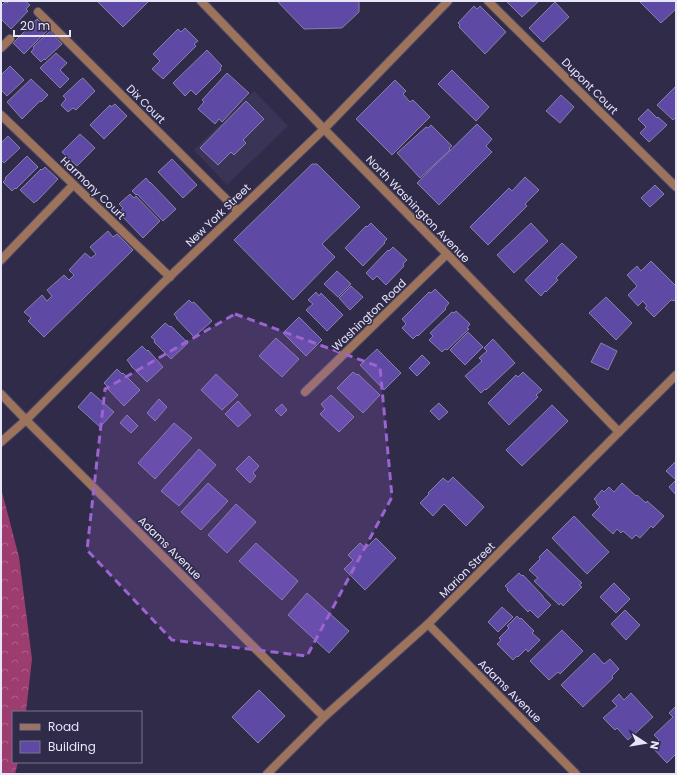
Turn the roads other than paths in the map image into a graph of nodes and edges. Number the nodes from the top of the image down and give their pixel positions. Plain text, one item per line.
1 (201, 1) edge
2 (448, 1) edge
3 (488, 1) edge
4 (38, 12) dead end
5 (10, 39) dead end
6 (1, 48) edge
7 (1, 115) edge
8 (324, 129) junction
9 (73, 185) junction
10 (676, 187) edge
11 (238, 211) junction
12 (447, 254) junction
13 (1, 260) edge
14 (170, 277) junction
15 (676, 375) edge
16 (305, 392) dead end
17 (1, 394) edge
18 (26, 420) junction
19 (619, 432) junction
20 (1, 442) edge
21 (428, 624) junction
22 (324, 717) junction
23 (267, 774) edge
24 (576, 774) edge

1 - 8 street, North Washington Avenue
2 - 8 street, New York Street
3 - 10 street, Dupont Court
4 - 11 street, Dix Court
5 - 6 street
7 - 9 street, Harmony Court
8 - 11 street, New York Street
8 - 12 street, North Washington Avenue
9 - 13 street
9 - 14 street, Harmony Court
11 - 14 street, New York Street
12 - 16 street, Washington Road
12 - 19 street, North Washington Avenue
14 - 18 street, New York Street
15 - 19 street, Marion Street
17 - 18 street, Adams Avenue
18 - 20 street, New York Street
18 - 22 street, Adams Avenue
19 - 21 street, Marion Street
21 - 22 street, Marion Street
21 - 24 street, Adams Avenue
22 - 23 street, Marion Street

